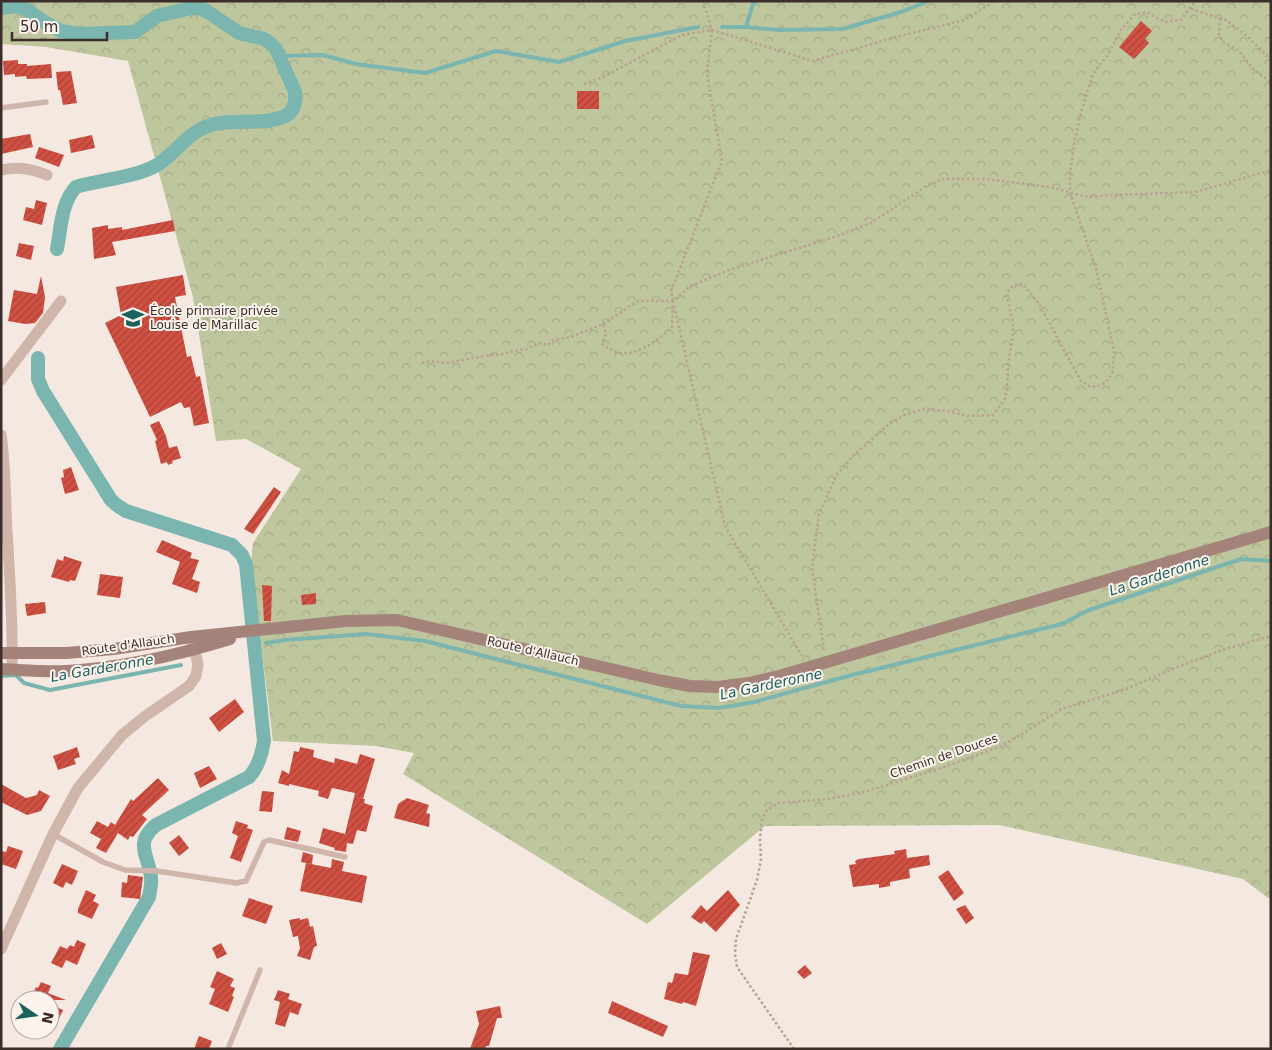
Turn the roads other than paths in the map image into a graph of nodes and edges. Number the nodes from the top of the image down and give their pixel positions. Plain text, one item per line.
1 (46, 102) dead end
2 (1, 108) edge
3 (1, 170) edge
4 (47, 175) dead end
5 (61, 302) dead end
6 (1, 380) edge
7 (1, 435) edge
8 (1271, 532) edge
9 (6, 584) edge
10 (254, 631) junction
11 (191, 637) junction
12 (194, 650) junction
13 (7, 653) edge
14 (7, 669) edge
15 (52, 834) junction
16 (345, 857) dead end
17 (1, 948) edge
18 (260, 970) dead end
19 (228, 1049) edge

1 - 2 lane
3 - 4 street
5 - 6 street
7 - 9 street
8 - 10 main road, Route d'Allauch
9 - 13 street
10 - 11 main road, Route d'Allauch
10 - 12 main road, Route d'Allauch
11 - 12 street
11 - 13 main road, Route d'Allauch
12 - 14 main road, Route d'Allauch
12 - 15 street
13 - 14 street
15 - 16 lane
15 - 17 street
18 - 19 lane

